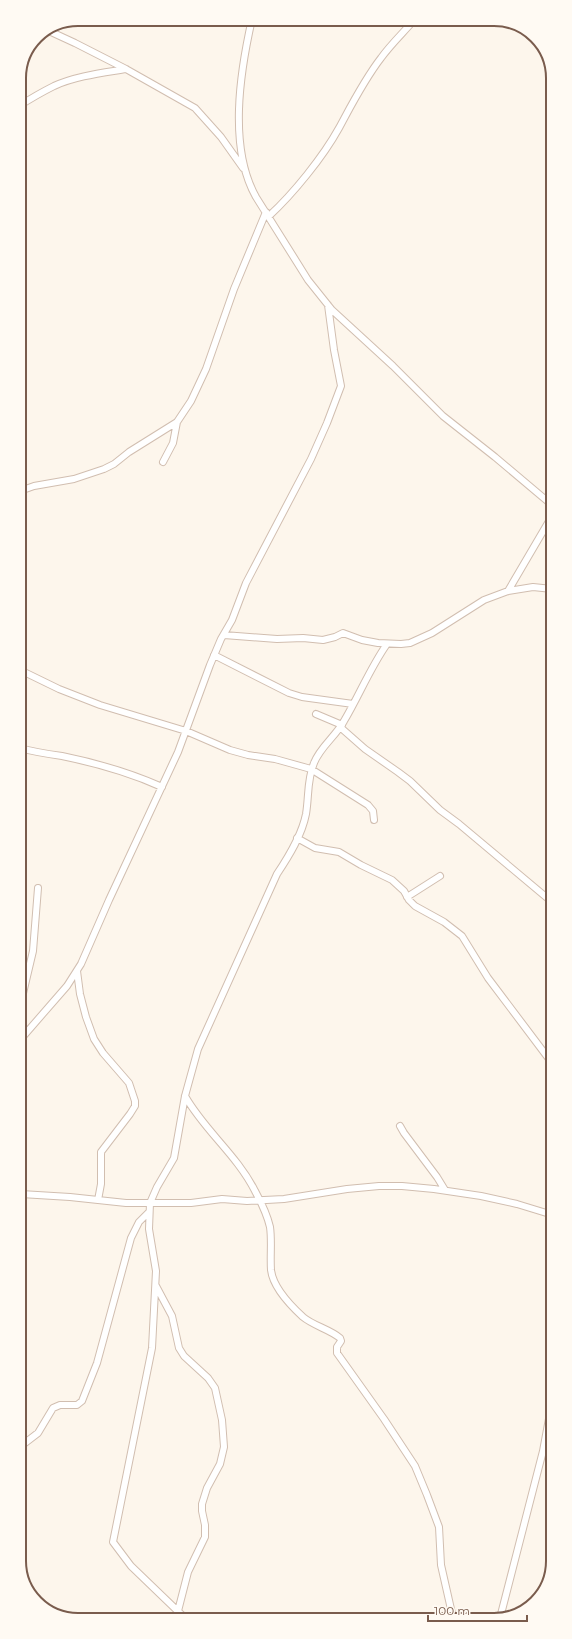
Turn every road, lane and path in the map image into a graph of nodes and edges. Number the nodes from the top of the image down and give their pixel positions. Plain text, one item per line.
1 (251, 26) edge
2 (409, 26) edge
3 (53, 33) edge
4 (126, 69) junction
5 (26, 102) edge
6 (244, 170) junction
7 (267, 214) junction
8 (328, 305) junction
9 (177, 422) junction
10 (163, 462) dead end
11 (26, 489) edge
12 (546, 499) edge
13 (546, 526) edge
14 (546, 588) edge
15 (508, 591) junction
16 (224, 635) junction
17 (387, 644) junction
18 (214, 655) junction
19 (26, 673) edge
20 (353, 704) junction
21 (316, 714) dead end
22 (341, 726) junction
23 (186, 730) junction
24 (26, 749) edge
25 (311, 769) junction
26 (162, 787) junction
27 (374, 820) dead end
28 (297, 838) junction
29 (440, 876) dead end
30 (38, 888) dead end
31 (407, 897) junction
32 (546, 897) edge
33 (78, 970) junction
34 (26, 981) edge
35 (26, 1033) edge
36 (546, 1055) edge
37 (185, 1096) junction
38 (400, 1126) dead end
39 (445, 1190) junction
40 (26, 1194) edge
41 (98, 1200) junction
42 (259, 1200) junction
43 (150, 1203) junction
44 (149, 1212) junction
45 (546, 1213) edge
46 (156, 1286) junction
47 (546, 1435) edge
48 (26, 1442) edge
49 (178, 1611) joint
50 (452, 1613) edge
51 (501, 1613) edge

1 - 6 street
2 - 7 street
3 - 4 street
4 - 5 street
4 - 6 street
6 - 7 street
7 - 8 street
7 - 9 street
8 - 12 street
8 - 16 street
9 - 10 street
9 - 11 street
13 - 15 street
14 - 15 street
15 - 17 street
16 - 17 street
16 - 18 street
17 - 20 street
18 - 20 street
18 - 23 street
19 - 23 street
20 - 22 street
21 - 22 street
22 - 25 street
22 - 32 street
23 - 25 street
23 - 26 street
24 - 26 street
25 - 27 street
25 - 28 street
26 - 33 street
28 - 31 street
28 - 37 street
29 - 31 street
30 - 34 street
31 - 36 street
33 - 35 street
33 - 41 street
37 - 42 street
37 - 43 street
38 - 39 street
39 - 42 street
39 - 45 street
40 - 41 street
41 - 43 street
42 - 43 street
42 - 50 street
43 - 44 street
44 - 46 street
44 - 48 street
46 - 49 street
46 - 49 street
47 - 51 street

